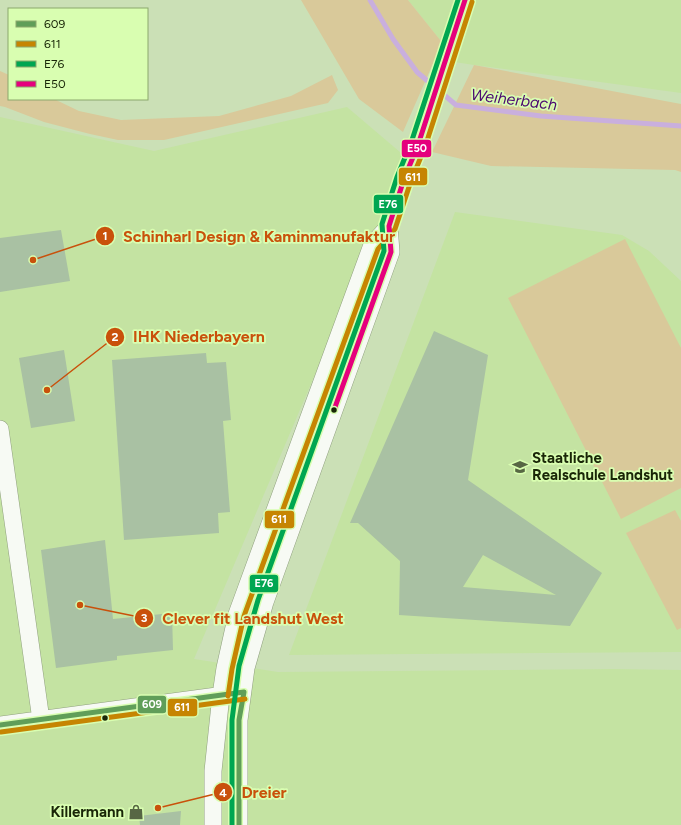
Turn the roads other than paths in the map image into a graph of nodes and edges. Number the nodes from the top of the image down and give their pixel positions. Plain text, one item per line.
1 (465, 0) edge
2 (389, 226) junction
3 (0, 429) edge
4 (244, 692) junction
5 (221, 695) junction
6 (40, 720) junction
7 (0, 725) edge
8 (213, 825) edge
9 (239, 825) edge

1 - 2 street
2 - 4 street
2 - 5 street
3 - 6 street
4 - 5 street
4 - 9 street
5 - 6 street
5 - 8 street
6 - 7 street

